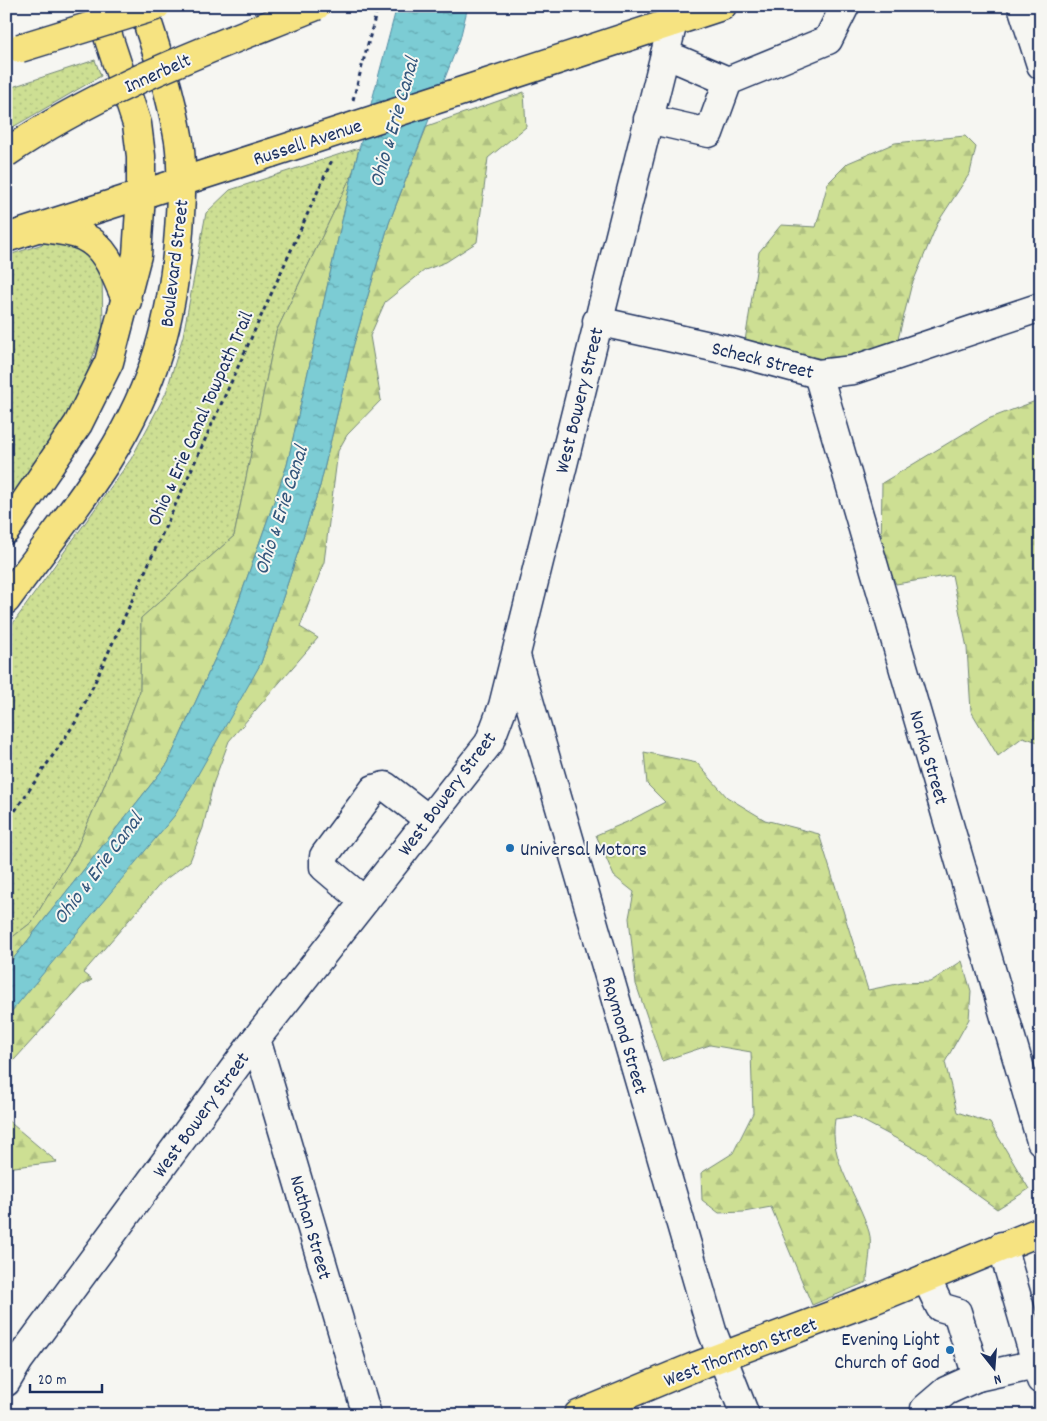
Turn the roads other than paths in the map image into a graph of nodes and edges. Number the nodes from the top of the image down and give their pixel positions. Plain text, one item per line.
1 (98, 6) edge
2 (142, 6) edge
3 (156, 6) edge
4 (316, 6) edge
5 (722, 6) edge
6 (845, 6) edge
7 (1022, 6) edge
8 (675, 14) edge
9 (20, 48) dead end
10 (665, 54) junction
11 (1041, 65) edge
12 (728, 81) junction
13 (648, 119) junction
14 (6, 153) edge
15 (182, 181) junction
16 (141, 194) junction
17 (38, 227) junction
18 (6, 238) edge
19 (127, 301) junction
20 (1041, 308) edge
21 (597, 321) junction
22 (818, 374) junction
23 (6, 530) edge
24 (6, 600) edge
25 (515, 652) junction
26 (428, 819) junction
27 (364, 901) junction
28 (256, 1039) junction
29 (1041, 1141) edge
30 (1041, 1231) edge
31 (1002, 1246) junction
32 (926, 1278) junction
33 (722, 1357) junction
34 (1038, 1372) edge
35 (977, 1377) junction
36 (6, 1382) edge
37 (367, 1415) edge
38 (578, 1415) edge
39 (745, 1415) edge
40 (926, 1415) edge

1 - 16 main road, Boulevard Street
2 - 15 main road, Boulevard Street
3 - 9 main road, bridge
4 - 14 main road, Innerbelt, bridge
5 - 8 main road, Russell Avenue
6 - 12 street
7 - 11 street
8 - 10 street, West Bowery Street
8 - 15 main road, Russell Avenue, bridge
10 - 12 street
10 - 13 street, West Bowery Street
12 - 13 street
13 - 21 street, West Bowery Street
15 - 16 main road, Russell Avenue
15 - 24 main road, Boulevard Street
16 - 17 main road, Russell Avenue
16 - 19 main road, Boulevard Street
17 - 18 main road, Russell Avenue
17 - 19 main road
19 - 23 main road, Boulevard Street
20 - 22 street, Scheck Street
21 - 22 street, Scheck Street
21 - 25 street, West Bowery Street
22 - 29 street, Norka Street
25 - 26 street, West Bowery Street
25 - 33 street, Raymond Street
26 - 27 street, West Bowery Street
26 - 27 street
27 - 28 street, West Bowery Street
28 - 36 street, West Bowery Street
28 - 37 street, Nathan Street
30 - 31 main road, West Thornton Street
31 - 32 main road, West Thornton Street
31 - 34 street
32 - 33 main road, West Thornton Street
32 - 35 street
33 - 38 main road, West Thornton Street
33 - 39 street, Raymond Street
34 - 35 street
35 - 40 street

